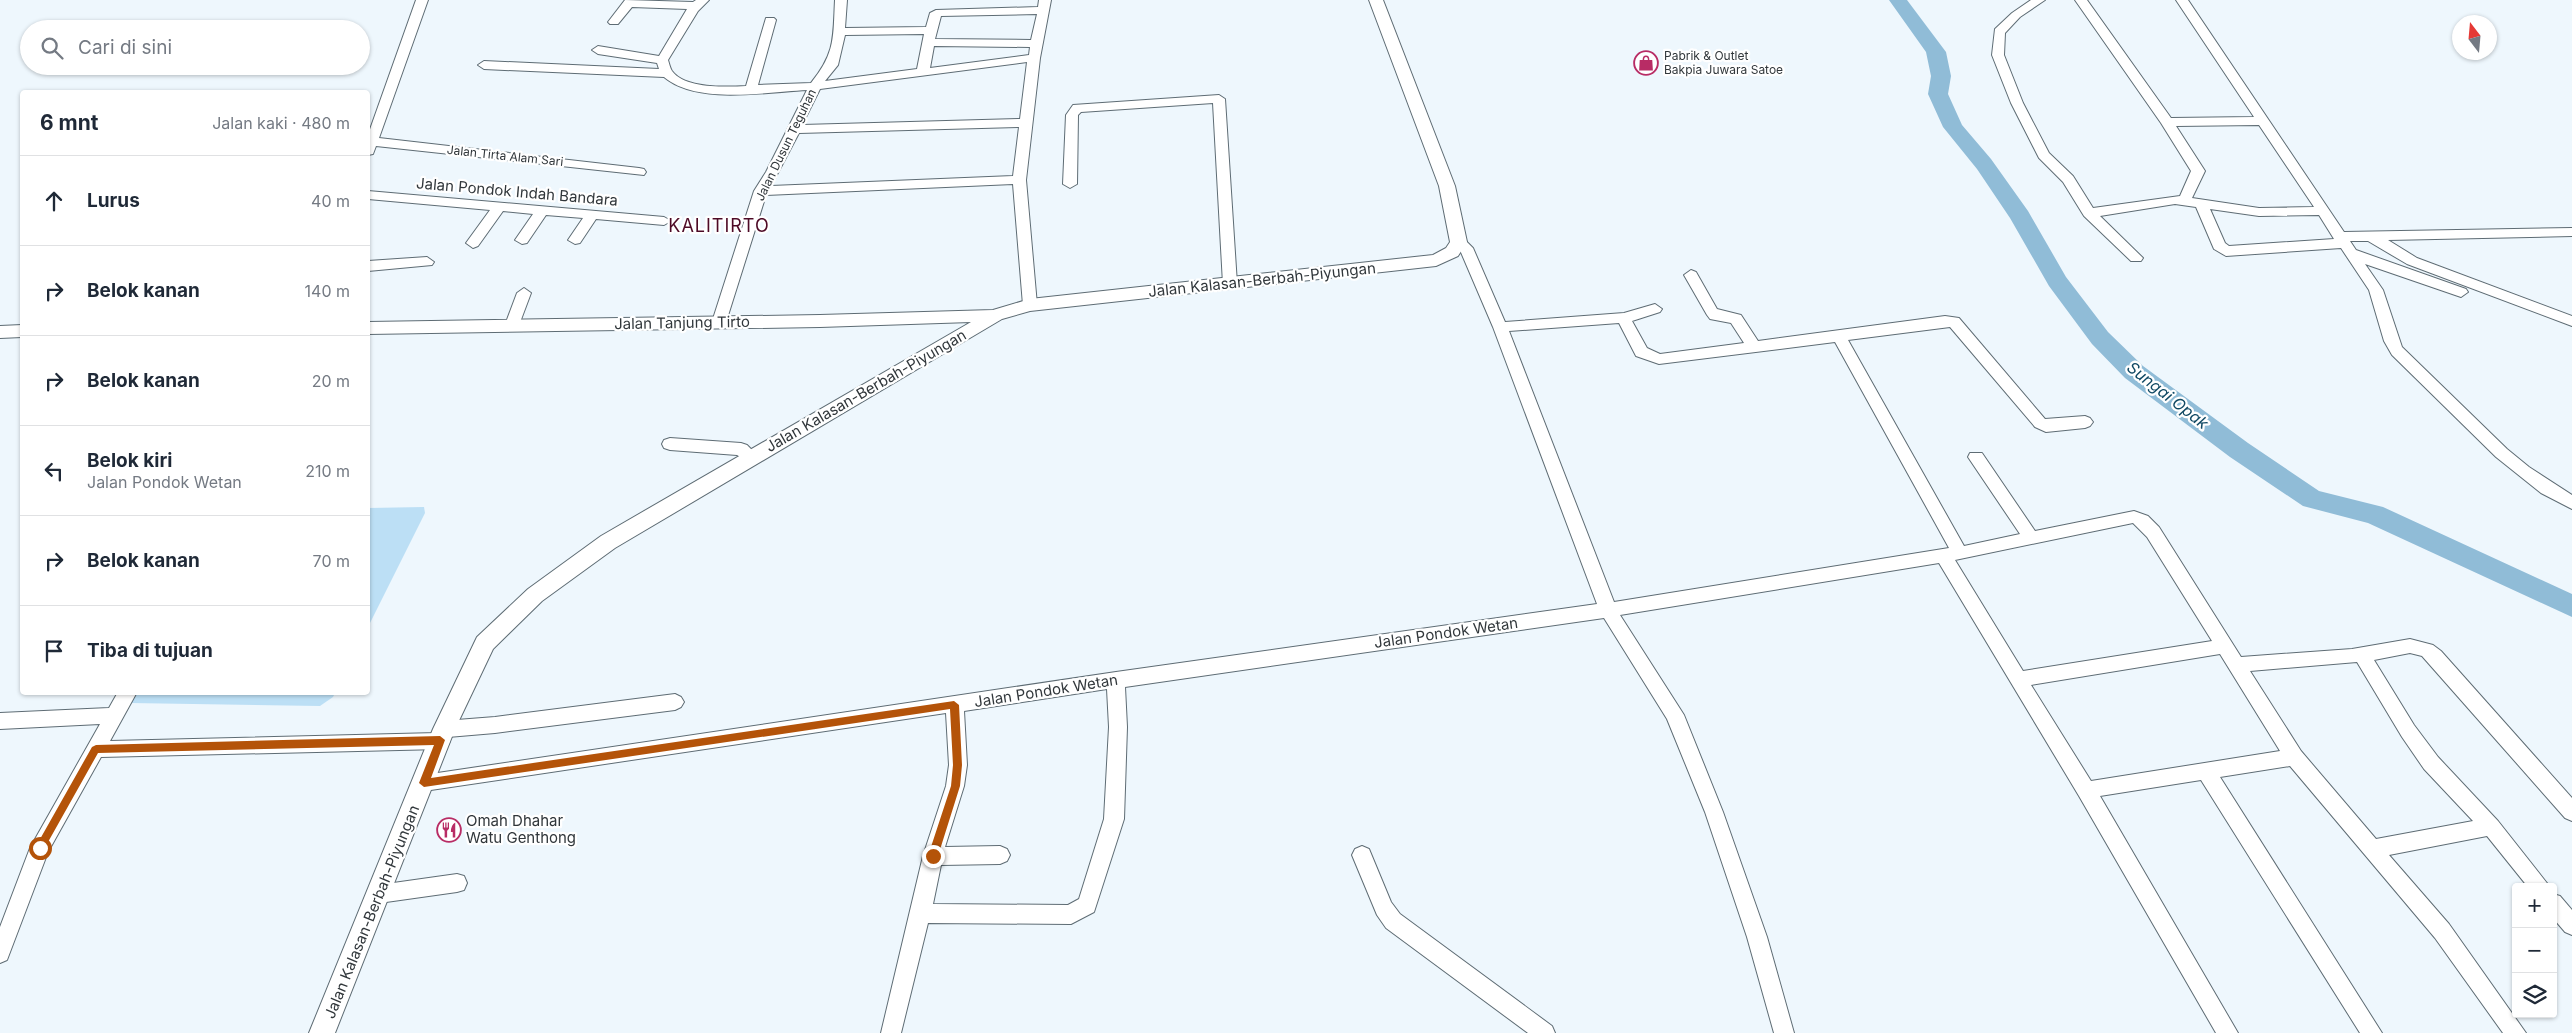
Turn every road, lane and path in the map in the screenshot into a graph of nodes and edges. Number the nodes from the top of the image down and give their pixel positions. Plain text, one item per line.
1 (422, 0) edge
2 (841, 0) edge
3 (1376, 0) edge
4 (2039, 0) edge
5 (2081, 0) edge
6 (2182, 0) edge
7 (630, 2) edge
8 (699, 3) edge
9 (1044, 5) edge
10 (770, 20) dead end
11 (614, 22) dead end
12 (840, 32) junction
13 (930, 36) junction
14 (1037, 44) junction
15 (598, 50) dead end
16 (1034, 58) junction
17 (662, 60) junction
18 (484, 65) dead end
19 (667, 72) junction
20 (923, 72) junction
21 (815, 86) junction
22 (752, 90) junction
23 (2262, 121) junction
24 (2166, 122) junction
25 (1025, 123) junction
26 (794, 129) junction
27 (370, 143) edge
28 (370, 146) edge
29 (639, 172) dead end
30 (1019, 180) junction
31 (1070, 184) dead end
32 (761, 191) junction
33 (370, 196) edge
34 (2185, 200) junction
35 (2200, 202) junction
36 (500, 207) junction
37 (542, 210) junction
38 (2322, 211) junction
39 (2092, 212) junction
40 (592, 215) junction
41 (664, 221) dead end
42 (2572, 232) edge
43 (2370, 236) junction
44 (522, 240) dead end
45 (575, 240) dead end
46 (1459, 242) junction
47 (473, 243) dead end
48 (2344, 244) junction
49 (2136, 258) dead end
50 (427, 262) dead end
51 (370, 266) edge
52 (1691, 275) dead end
53 (1230, 284) junction
54 (2461, 292) dead end
55 (524, 293) dead end
56 (1030, 305) junction
57 (1656, 309) dead end
58 (1624, 318) junction
59 (2572, 321) edge
60 (719, 322) junction
61 (512, 325) junction
62 (962, 325) junction
63 (1500, 326) junction
64 (370, 328) edge
65 (0, 332) edge
66 (20, 332) edge
67 (1839, 336) junction
68 (1754, 347) junction
69 (2085, 422) dead end
70 (670, 444) dead end
71 (1976, 457) dead end
72 (752, 458) junction
73 (2572, 503) edge
74 (2032, 539) junction
75 (1952, 554) junction
76 (1608, 610) junction
77 (2226, 646) junction
78 (2362, 655) junction
79 (2238, 664) junction
80 (2019, 679) junction
81 (1116, 680) junction
82 (126, 695) edge
83 (675, 702) dead end
84 (954, 705) junction
85 (115, 716) junction
86 (0, 721) edge
87 (442, 735) junction
88 (96, 749) junction
89 (2294, 757) junction
90 (2206, 771) junction
91 (424, 783) junction
92 (2086, 790) junction
93 (2572, 812) edge
94 (2492, 827) junction
95 (2372, 849) junction
96 (1000, 855) dead end
97 (1362, 855) dead end
98 (933, 856) junction
99 (458, 883) dead end
100 (2537, 883) edge
101 (379, 894) junction
102 (2557, 908) edge
103 (921, 913) junction
104 (2572, 926) edge
105 (0, 953) edge
106 (322, 1033) edge
107 (891, 1033) edge
108 (1545, 1033) edge
109 (1784, 1033) edge
110 (2228, 1033) edge
111 (2372, 1033) edge
112 (2516, 1033) edge

1 - 27 street
2 - 12 street, Jalan Dusun Teguhan
3 - 46 street
4 - 39 street
5 - 24 street
6 - 23 street
7 - 8 street
7 - 11 street
8 - 17 street
9 - 13 street
9 - 14 street
10 - 22 street
12 - 13 street
12 - 21 street, Jalan Dusun Teguhan
13 - 14 street
13 - 20 street
14 - 16 street
15 - 17 street
16 - 20 street
16 - 25 street
17 - 19 street
18 - 19 street
19 - 22 street
20 - 21 street
21 - 22 street
21 - 26 street, Jalan Dusun Teguhan
23 - 24 street
23 - 38 street
24 - 34 street
25 - 26 street
25 - 30 street
26 - 32 street, Jalan Dusun Teguhan
28 - 29 street, Jalan Tirta Alam Sari
30 - 32 street
30 - 56 street
31 - 53 street
32 - 60 street, Jalan Dusun Teguhan
33 - 36 street, Jalan Pondok Indah Bandara
34 - 35 street
34 - 39 street
35 - 38 street
35 - 48 street
36 - 37 street, Jalan Pondok Indah Bandara
36 - 47 street
37 - 40 street, Jalan Pondok Indah Bandara
37 - 44 street
38 - 48 street
39 - 49 street
40 - 41 street, Jalan Pondok Indah Bandara
40 - 45 street
42 - 43 street
43 - 48 street
43 - 59 street
46 - 53 street, Jalan Kalasan-Berbah-Piyungan
46 - 63 street
48 - 54 street
48 - 73 street
50 - 51 street
52 - 68 street
53 - 56 street, Jalan Kalasan-Berbah-Piyungan
55 - 61 street
56 - 62 street, Jalan Kalasan-Berbah-Piyungan
57 - 58 street
58 - 63 street
58 - 68 street
60 - 61 street, Jalan Tanjung Tirto
60 - 62 street, Jalan Tanjung Tirto
61 - 64 street, Jalan Tanjung Tirto
62 - 72 street, Jalan Kalasan-Berbah-Piyungan
63 - 76 street
65 - 66 street
67 - 68 street
67 - 69 street
67 - 75 street
70 - 72 street
71 - 74 street
72 - 87 street, Jalan Kalasan-Berbah-Piyungan
74 - 75 street, Jalan Pondok Wetan
74 - 77 street, Jalan Pondok Wetan
75 - 76 street, Jalan Pondok Wetan
75 - 80 street
76 - 81 street, Jalan Pondok Wetan
76 - 109 street
77 - 79 street, Jalan Pondok Wetan
77 - 80 street
78 - 79 street
78 - 93 street
78 - 94 street
79 - 89 street, Jalan Pondok Wetan
80 - 92 street
81 - 84 street, Jalan Pondok Wetan
81 - 103 street
82 - 85 street
83 - 87 street
84 - 91 street, Jalan Pondok Wetan
84 - 98 street
85 - 86 street
85 - 88 street
87 - 88 street
87 - 91 street, Jalan Kalasan-Berbah-Piyungan
88 - 105 street
89 - 90 street
89 - 95 street, Jalan Pondok Wetan
90 - 92 street
90 - 111 street
91 - 101 street, Jalan Kalasan-Berbah-Piyungan
92 - 110 street
94 - 95 street
94 - 100 street
95 - 112 street, Jalan Pondok Wetan
96 - 98 street
97 - 108 street
98 - 103 street
99 - 101 street
101 - 106 street, Jalan Kalasan-Berbah-Piyungan
102 - 104 street
103 - 107 street

